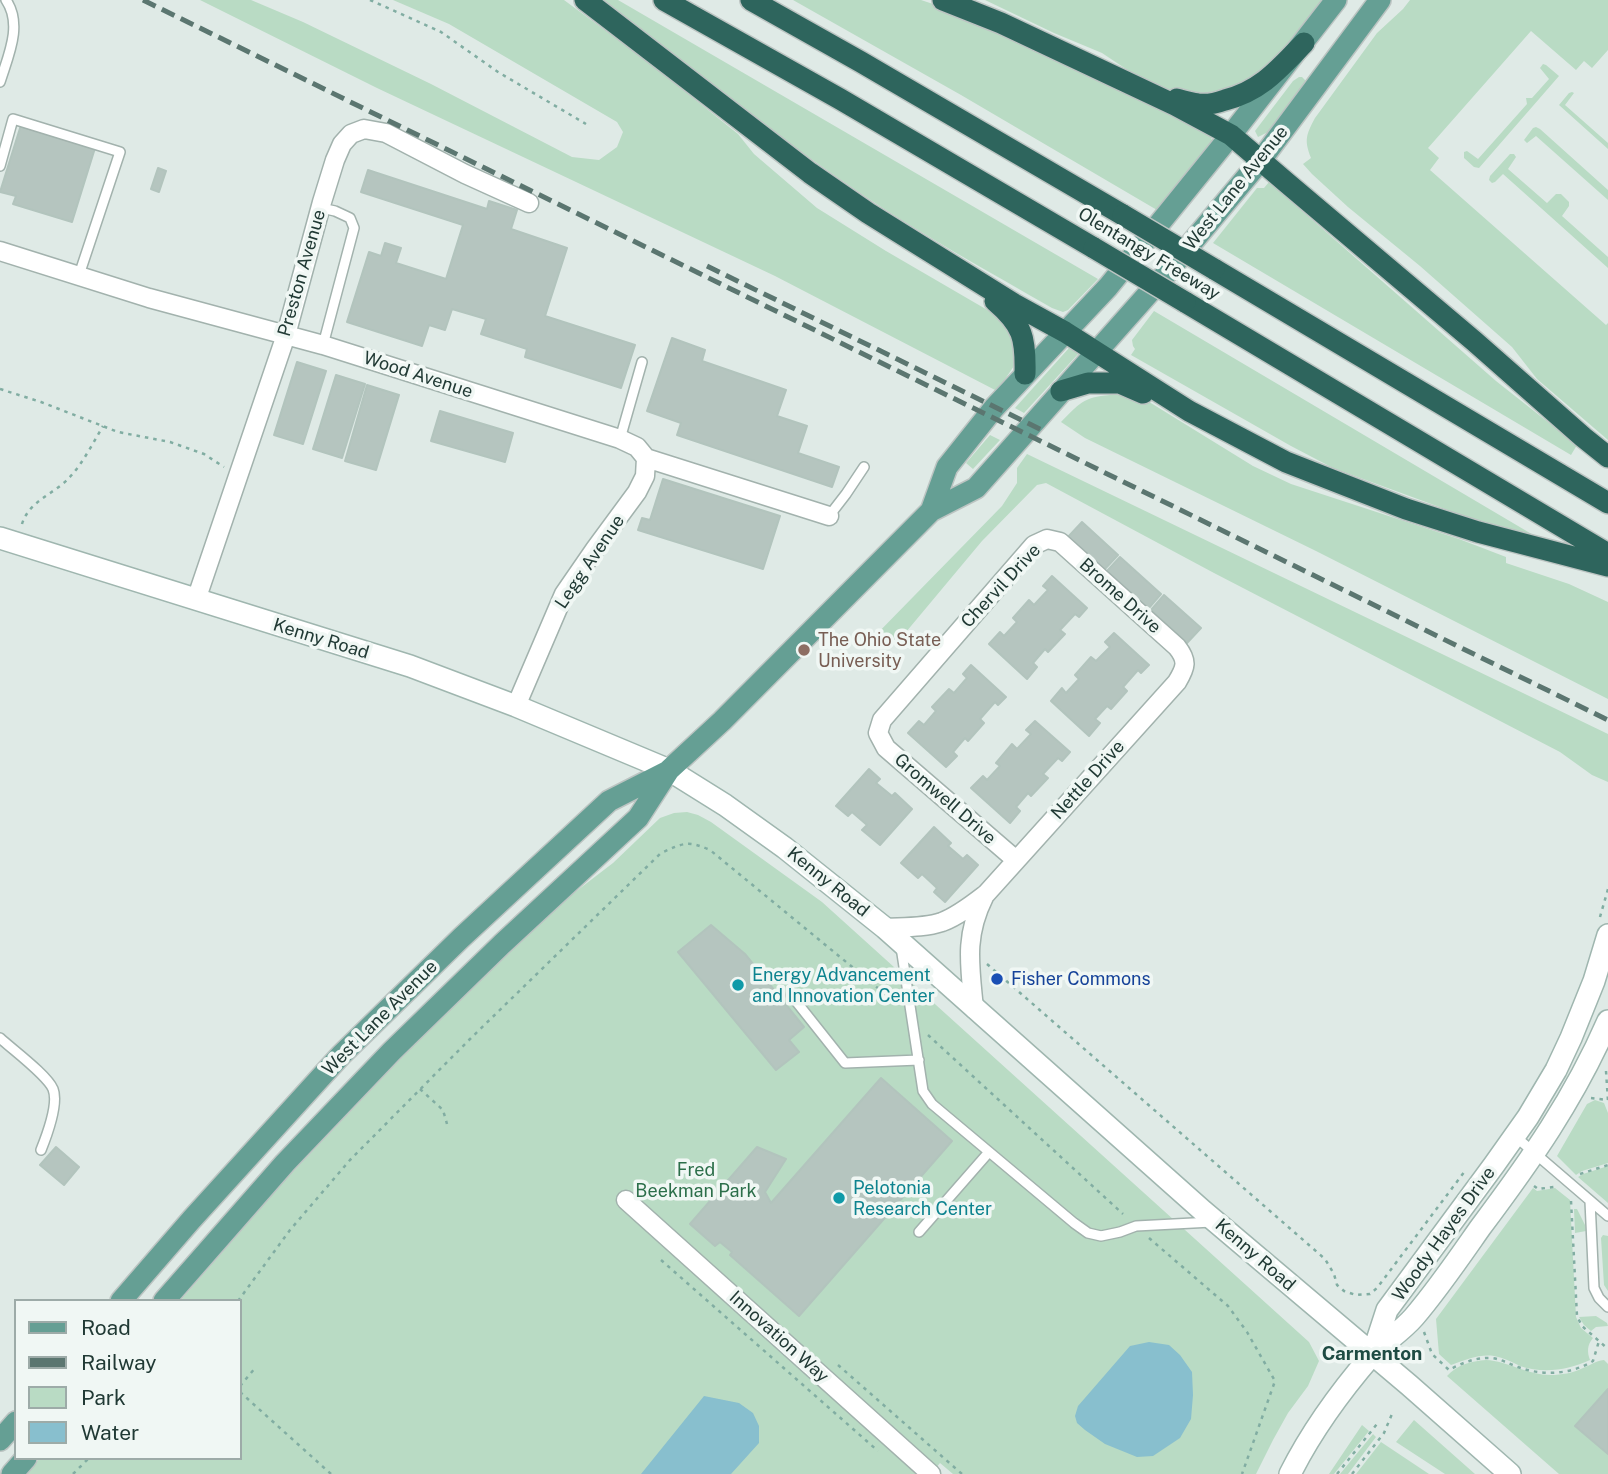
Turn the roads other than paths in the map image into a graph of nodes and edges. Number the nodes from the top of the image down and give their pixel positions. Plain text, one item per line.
1 (6, 0) edge
2 (585, 0) edge
3 (664, 0) edge
4 (751, 0) edge
5 (943, 0) edge
6 (1336, 0) edge
7 (1380, 0) edge
8 (1304, 43) junction
9 (0, 82) edge
10 (1148, 92) junction
11 (1231, 135) junction
12 (1261, 160) junction
13 (0, 166) edge
14 (529, 203) dead end
15 (321, 208) junction
16 (0, 251) edge
17 (962, 271) junction
18 (79, 275) junction
19 (1065, 332) junction
20 (286, 335) junction
21 (323, 345) junction
22 (1096, 352) junction
23 (642, 362) dead end
24 (1026, 374) junction
25 (1061, 391) junction
26 (1189, 411) junction
27 (620, 439) junction
28 (1608, 457) edge
29 (646, 458) junction
30 (864, 467) dead end
31 (1608, 503) edge
32 (931, 511) junction
33 (829, 516) joint
34 (1047, 539) joint
35 (8, 540) edge
36 (1608, 554) edge
37 (1608, 566) edge
38 (196, 600) junction
39 (1185, 662) joint
40 (516, 706) junction
41 (878, 733) joint
42 (669, 770) junction
43 (1016, 860) junction
44 (986, 894) junction
45 (1603, 930) edge
46 (893, 935) junction
47 (792, 995) dead end
48 (974, 1009) junction
49 (1608, 1021) edge
50 (0, 1038) edge
51 (919, 1060) junction
52 (1515, 1136) junction
53 (41, 1150) dead end
54 (989, 1152) junction
55 (1536, 1153) junction
56 (626, 1200) dead end
57 (1590, 1201) junction
58 (1608, 1216) edge
59 (1216, 1221) junction
60 (919, 1232) dead end
61 (123, 1299) edge
62 (166, 1299) edge
63 (1608, 1307) edge
64 (1372, 1355) junction
65 (14, 1424) edge
66 (0, 1440) edge
67 (24, 1460) edge
68 (12, 1474) edge
69 (931, 1474) edge
70 (1290, 1474) edge
71 (1510, 1474) edge

1 - 9 lane
2 - 17 highway
3 - 36 highway, Olentangy Freeway, bridge
4 - 31 highway, Olentangy Freeway, bridge
5 - 10 highway
6 - 8 main road, West Lane Avenue
7 - 12 main road, West Lane Avenue
8 - 10 highway
8 - 11 main road, West Lane Avenue
10 - 11 highway
11 - 12 highway
11 - 19 main road, West Lane Avenue
12 - 22 main road, West Lane Avenue
12 - 28 highway
13 - 18 lane
14 - 15 street, Preston Avenue
15 - 20 street, Preston Avenue
15 - 21 lane
16 - 18 street, Wood Avenue
17 - 19 highway
17 - 24 highway
18 - 20 street, Wood Avenue
19 - 22 highway
19 - 24 main road, West Lane Avenue
20 - 21 street, Wood Avenue
20 - 38 street, Preston Avenue
21 - 27 street, Wood Avenue
22 - 25 main road, West Lane Avenue
22 - 26 highway
23 - 27 lane
24 - 32 main road, West Lane Avenue
25 - 26 highway
25 - 32 main road, West Lane Avenue
26 - 37 highway
27 - 29 street, Wood Avenue
29 - 33 street, Wood Avenue
29 - 40 street, Legg Avenue
30 - 33 lane
32 - 42 main road, West Lane Avenue
34 - 39 street, Brome Drive
34 - 41 street, Chervil Drive
35 - 38 street, Kenny Road
38 - 40 street, Kenny Road
39 - 43 street, Nettle Drive
40 - 42 street, Kenny Road
41 - 43 street, Gromwell Drive
42 - 46 street, Kenny Road
42 - 61 main road, West Lane Avenue
42 - 62 main road, West Lane Avenue
43 - 44 street, Nettle Drive
44 - 46 street, Nettle Drive
44 - 48 street, Nettle Drive
45 - 52 street, Woody Hayes Drive
46 - 48 street, Kenny Road
46 - 51 lane
47 - 51 lane
48 - 59 street, Kenny Road
49 - 55 street, Woody Hayes Drive
50 - 53 lane
51 - 54 lane
52 - 55 lane
52 - 64 street, Woody Hayes Drive
54 - 59 lane
54 - 60 lane
55 - 57 lane
55 - 64 street, Woody Hayes Drive
56 - 69 street, Innovation Way
57 - 58 lane
57 - 63 lane
59 - 64 street, Kenny Road
64 - 70 street
64 - 71 street, Kenny Road
65 - 66 main road
67 - 68 main road

